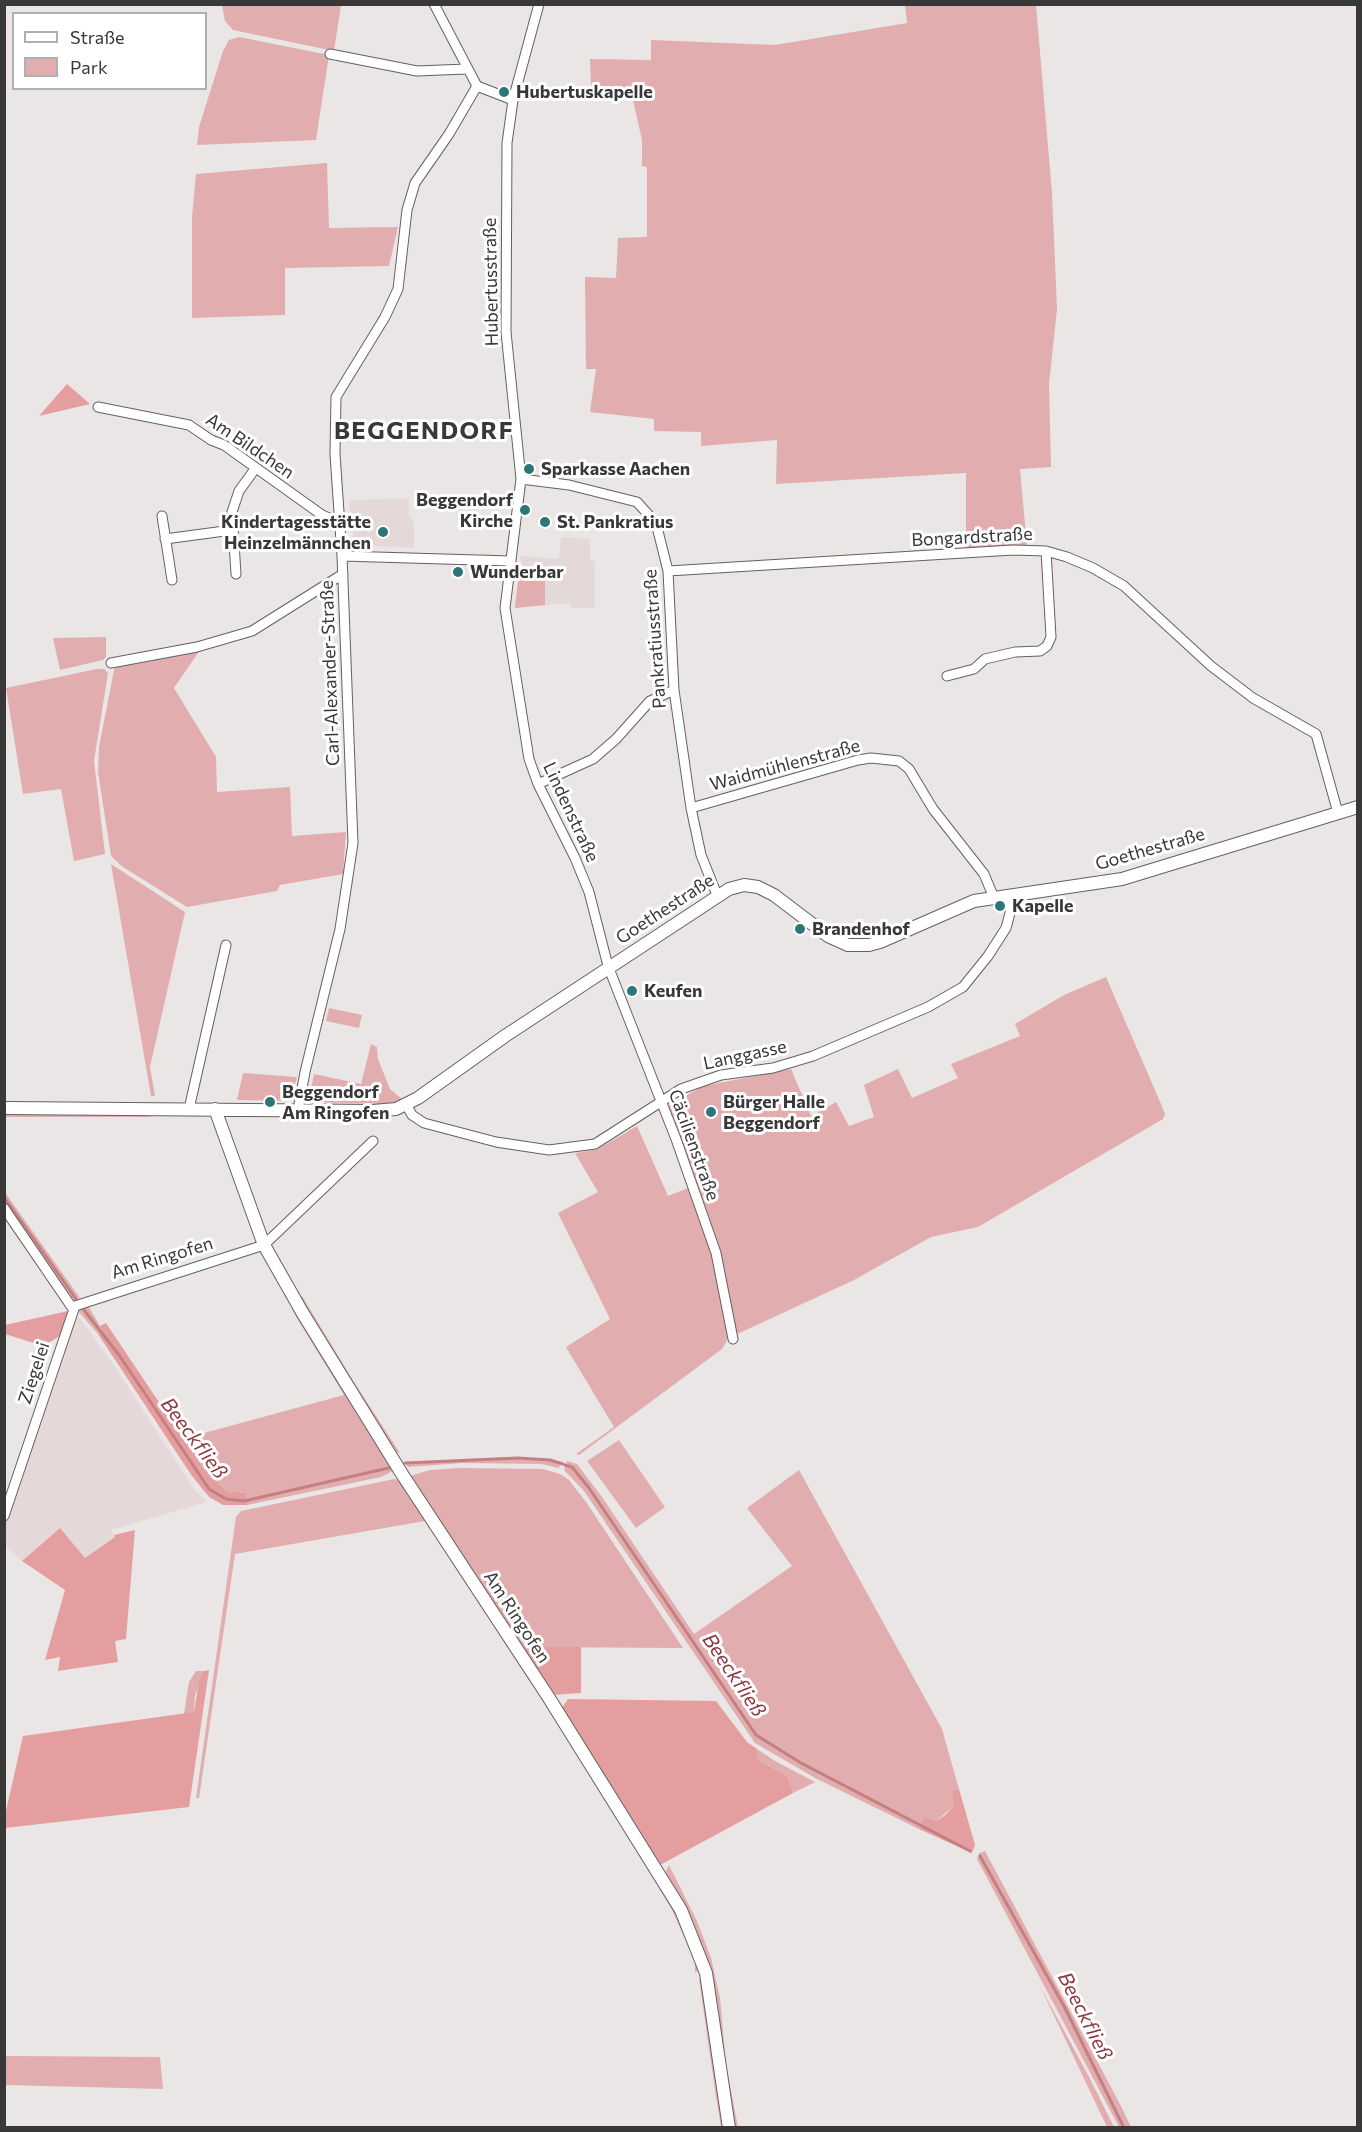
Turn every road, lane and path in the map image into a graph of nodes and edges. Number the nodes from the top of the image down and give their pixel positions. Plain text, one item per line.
1 (434, 4) edge
2 (539, 4) edge
3 (330, 54) dead end
4 (466, 69) junction
5 (477, 86) junction
6 (513, 100) junction
7 (98, 407) dead end
8 (255, 469) junction
9 (521, 479) junction
10 (162, 516) dead end
11 (341, 524) junction
12 (232, 530) junction
13 (165, 539) junction
14 (1046, 551) junction
15 (342, 556) junction
16 (511, 561) junction
17 (668, 571) junction
18 (236, 574) dead end
19 (343, 574) junction
20 (172, 580) dead end
21 (111, 663) dead end
22 (946, 676) dead end
23 (674, 690) junction
24 (538, 784) junction
25 (1358, 807) edge
26 (691, 808) junction
27 (1338, 813) junction
28 (717, 895) junction
29 (1010, 896) junction
30 (994, 898) junction
31 (226, 945) dead end
32 (608, 966) junction
33 (660, 1102) junction
34 (406, 1106) junction
35 (4, 1108) edge
36 (189, 1109) junction
37 (215, 1109) junction
38 (298, 1110) junction
39 (373, 1141) dead end
40 (4, 1208) edge
41 (264, 1245) junction
42 (73, 1309) junction
43 (733, 1339) dead end
44 (4, 1516) edge
45 (729, 2127) edge

1 - 4 street
2 - 6 street, Hubertusstraße
3 - 4 street
4 - 5 street
5 - 6 street
5 - 11 street, Carl-Alexander-Straße
6 - 9 street, Hubertusstraße
7 - 8 street, Am Bildchen
8 - 11 street, Am Bildchen
8 - 12 street
9 - 16 street, Hubertusstraße
9 - 17 street, Pankratiusstraße
10 - 13 street
11 - 15 street, Carl-Alexander-Straße
12 - 13 street
12 - 18 street
13 - 20 street
14 - 17 street, Bongardstraße
14 - 22 street
14 - 27 street, Bongardstraße
15 - 16 street
15 - 19 street, Carl-Alexander-Straße
16 - 24 street, Lindenstraße
17 - 23 street, Pankratiusstraße
19 - 21 street
19 - 38 street, Carl-Alexander-Straße
23 - 24 street
23 - 26 street, Pankratiusstraße
24 - 32 street, Lindenstraße
25 - 27 street, Goethestraße
26 - 28 street, Pankratiusstraße
26 - 30 street, Waidmühlenstraße
27 - 29 street, Goethestraße
28 - 30 street, Goethestraße
28 - 32 street, Goethestraße
29 - 30 street, Goethestraße
29 - 33 street, Langgasse
31 - 36 street
32 - 33 street, Cäcilienstraße
32 - 34 street, Goethestraße
33 - 34 street, Langgasse
33 - 43 street, Cäcilienstraße
34 - 38 street, Goethestraße
35 - 36 street, Goethestraße
36 - 37 street, Goethestraße
37 - 38 street, Goethestraße
37 - 41 street, Am Ringofen
39 - 41 street, Am Ringofen
40 - 42 street
41 - 42 street, Am Ringofen
41 - 45 street, Am Ringofen
42 - 44 street, Ziegelei

